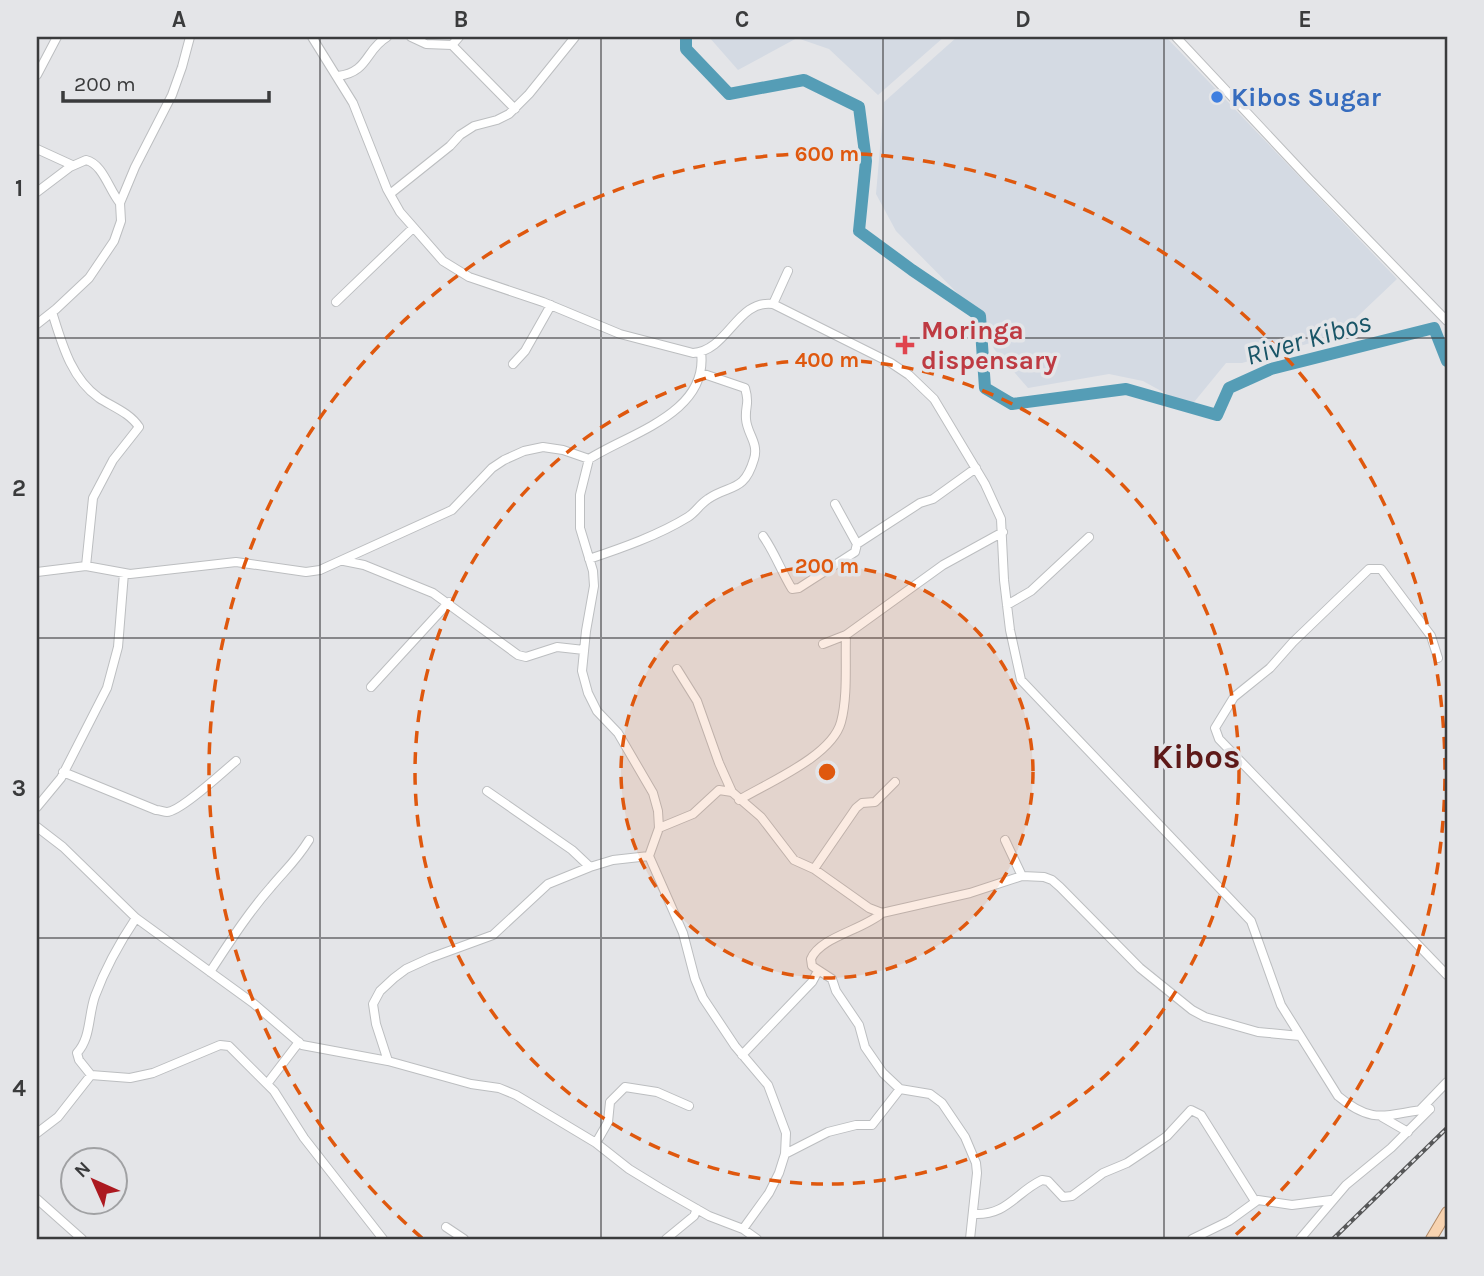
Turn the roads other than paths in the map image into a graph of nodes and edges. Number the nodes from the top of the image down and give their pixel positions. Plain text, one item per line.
1 (57, 37) edge
2 (190, 37) edge
3 (312, 37) edge
4 (387, 37) edge
5 (411, 37) edge
6 (459, 37) edge
7 (575, 37) edge
8 (1176, 37) edge
9 (452, 45) junction
10 (37, 75) edge
11 (338, 76) junction
12 (515, 109) junction
13 (37, 149) edge
14 (72, 165) junction
15 (37, 192) edge
16 (390, 194) junction
17 (120, 203) junction
18 (413, 228) junction
19 (788, 271) dead end
20 (336, 302) dead end
21 (773, 304) junction
22 (551, 305) junction
23 (52, 312) junction
24 (1447, 321) edge
25 (37, 324) edge
26 (701, 352) junction
27 (513, 364) dead end
28 (701, 373) junction
29 (589, 459) junction
30 (976, 468) junction
31 (835, 504) dead end
32 (1003, 532) junction
33 (763, 536) dead end
34 (1089, 537) dead end
35 (857, 544) junction
36 (589, 559) junction
37 (344, 561) junction
38 (86, 566) junction
39 (37, 572) edge
40 (124, 573) junction
41 (449, 602) junction
42 (1007, 605) junction
43 (846, 635) junction
44 (823, 644) dead end
45 (584, 650) junction
46 (1438, 658) dead end
47 (677, 670) dead end
48 (371, 687) dead end
49 (236, 761) dead end
50 (63, 772) junction
51 (895, 782) dead end
52 (487, 791) dead end
53 (732, 792) junction
54 (739, 800) junction
55 (37, 807) edge
56 (37, 827) edge
57 (659, 828) junction
58 (309, 840) dead end
59 (1005, 841) dead end
60 (649, 856) junction
61 (590, 867) junction
62 (814, 869) junction
63 (1022, 876) junction
64 (882, 913) junction
65 (136, 918) junction
66 (818, 971) junction
67 (210, 972) junction
68 (1446, 972) edge
69 (1300, 1036) junction
70 (299, 1042) junction
71 (742, 1055) junction
72 (388, 1061) junction
73 (91, 1075) junction
74 (1447, 1082) edge
75 (267, 1084) junction
76 (900, 1088) junction
77 (689, 1106) dead end
78 (1420, 1110) junction
79 (1382, 1117) junction
80 (1408, 1132) junction
81 (37, 1133) edge
82 (596, 1143) junction
83 (785, 1154) junction
84 (37, 1199) edge
85 (1331, 1200) junction
86 (1255, 1201) junction
87 (697, 1209) junction
88 (1447, 1212) edge
89 (973, 1214) junction
90 (446, 1227) dead end
91 (743, 1229) junction
92 (82, 1239) edge
93 (383, 1239) edge
94 (464, 1239) edge
95 (666, 1239) edge
96 (757, 1239) edge
97 (970, 1239) edge
98 (1192, 1239) edge
99 (1300, 1239) edge
100 (1431, 1239) edge

1 - 10 street
2 - 17 street
3 - 11 street
4 - 11 street
5 - 9 street
6 - 9 street
7 - 12 street
8 - 24 street
9 - 12 street
11 - 16 street
12 - 16 street
13 - 14 street
14 - 15 street
14 - 17 street
16 - 18 street
17 - 23 street
18 - 20 street
18 - 22 street
19 - 21 street
21 - 26 street
21 - 30 street
22 - 26 street
22 - 27 street
23 - 25 street
23 - 38 street
26 - 28 street
28 - 29 street
28 - 36 street
29 - 36 street
29 - 37 street
30 - 32 street
30 - 35 street
31 - 35 street
32 - 42 street
32 - 43 street
33 - 35 street
34 - 42 street
36 - 45 street
37 - 40 street
37 - 41 street
38 - 39 street
38 - 40 street
40 - 50 street
41 - 45 street
41 - 48 street
42 - 69 street
43 - 44 street
43 - 54 street
45 - 57 street
46 - 68 street
47 - 53 street
49 - 50 street
50 - 55 street
51 - 62 street
52 - 61 street
53 - 54 street
53 - 57 street
54 - 62 street
56 - 65 street
57 - 60 street
58 - 67 street
59 - 63 street
60 - 61 street
60 - 71 street
61 - 72 street
62 - 64 street
63 - 64 street
63 - 69 street
64 - 66 street
65 - 67 street
65 - 73 street
66 - 71 street
66 - 76 street
67 - 70 street
69 - 79 street
70 - 72 street
70 - 75 street
71 - 83 street
72 - 82 street
73 - 75 street
73 - 81 street
74 - 78 street
75 - 93 street
76 - 83 street
76 - 89 street
77 - 82 street
78 - 79 street
78 - 80 street
79 - 80 street
80 - 85 street
82 - 87 street
83 - 91 street
84 - 92 street
85 - 86 street
85 - 99 street
86 - 89 street
86 - 98 street
87 - 91 street
87 - 95 street
88 - 100 main road
89 - 97 street
90 - 94 street
91 - 96 street

